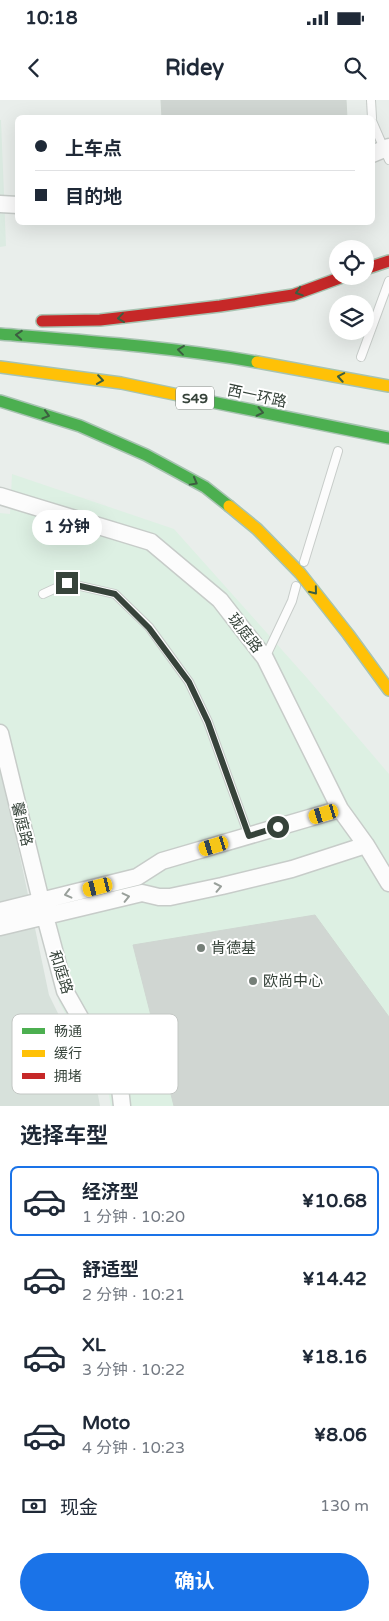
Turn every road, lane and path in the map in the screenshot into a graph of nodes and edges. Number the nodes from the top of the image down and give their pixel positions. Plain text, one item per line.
1 (371, 100) edge
2 (372, 115) edge
3 (375, 128) edge
4 (384, 153) edge
5 (0, 204) edge
6 (15, 205) edge
7 (389, 261) edge
8 (374, 266) edge
9 (389, 281) edge
10 (329, 282) edge
11 (30, 321) dead end
12 (0, 334) edge
13 (361, 357) dead end
14 (0, 366) edge
15 (389, 386) edge
16 (0, 401) edge
17 (389, 438) edge
18 (338, 451) dead end
19 (0, 496) edge
20 (304, 562) dead end
21 (296, 586) dead end
22 (42, 594) dead end
23 (266, 658) junction
24 (389, 690) edge
25 (0, 733) edge
26 (340, 809) junction
27 (249, 836) junction
28 (366, 845) junction
29 (389, 883) edge
30 (42, 908) junction
31 (0, 911) edge
32 (0, 927) edge
33 (78, 1014) edge

1 - 2 lane
3 - 4 lane
5 - 6 street
7 - 8 highway
9 - 13 lane
10 -> 11 highway
15 -> 12 highway
14 -> 17 highway, 西一环路 / S49
16 -> 24 highway
18 - 20 lane
19 - 23 street, 珑庭路
21 - 23 lane
22 - 27 lane
23 - 26 street, 珑庭路
25 - 30 street, 馨庭路
26 - 27 street
26 - 28 street, 珑庭路
27 -> 30 street
28 - 29 street, 珑庭路
30 -> 28 street
30 - 31 street
30 - 32 street
30 - 33 street, 和庭路

